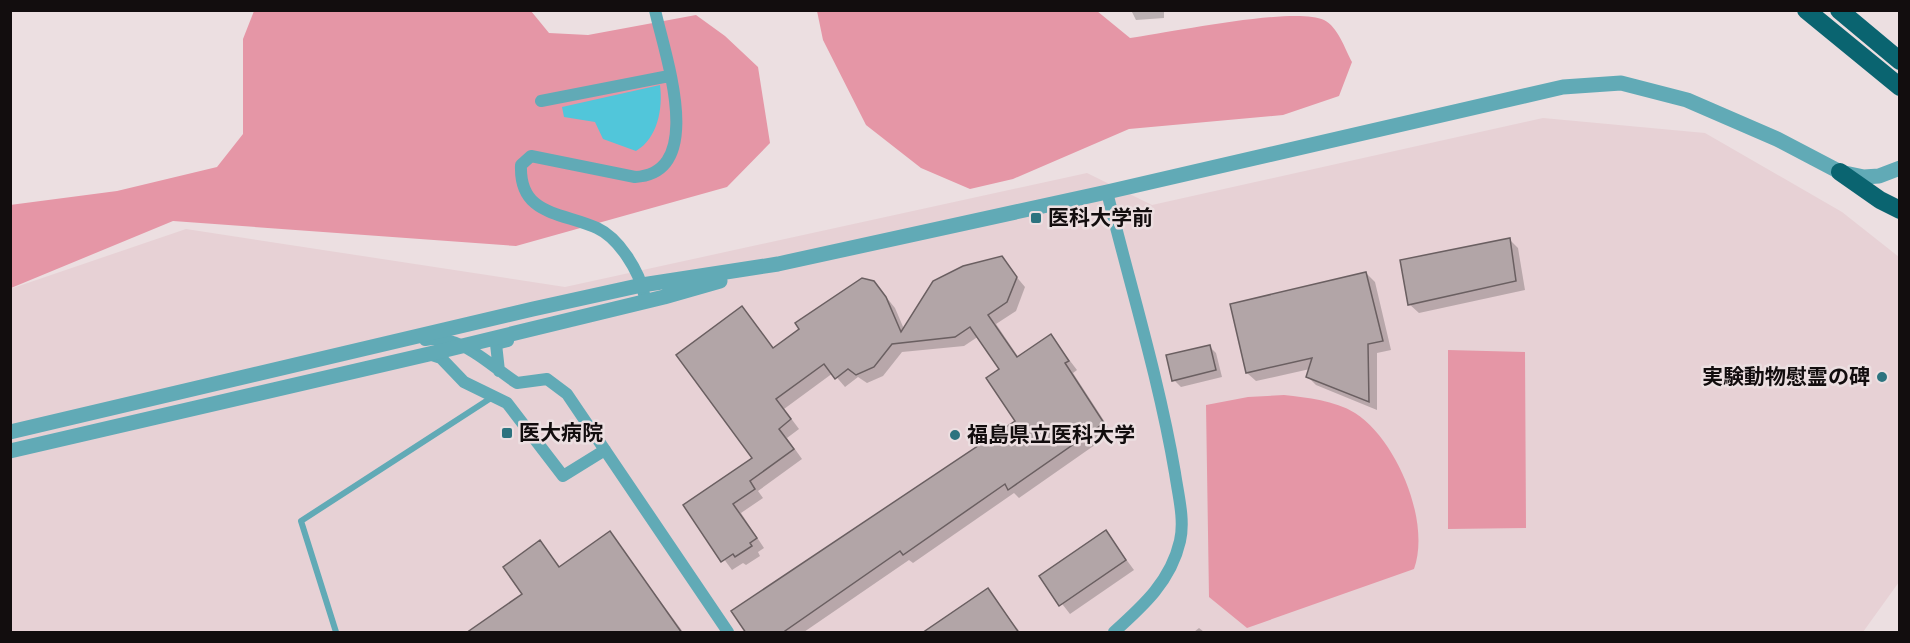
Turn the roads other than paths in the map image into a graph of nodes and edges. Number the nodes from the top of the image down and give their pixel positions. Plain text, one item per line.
1 (655, 10) edge
2 (1806, 10) edge
3 (1839, 10) edge
4 (1899, 60) edge
5 (669, 76) junction
6 (1899, 87) edge
7 (541, 101) dead end
8 (1899, 168) edge
9 (1840, 172) junction
10 (1107, 192) junction
11 (1899, 210) edge
12 (778, 264) junction
13 (642, 285) junction
14 (645, 301) junction
15 (559, 321) junction
16 (473, 323) junction
17 (456, 345) junction
18 (363, 349) junction
19 (429, 354) junction
20 (499, 371) junction
21 (466, 382) junction
22 (495, 396) junction
23 (10, 432) edge
24 (604, 450) junction
25 (10, 451) edge
26 (336, 633) edge
27 (728, 633) edge
28 (1114, 633) edge

1 - 5 street
2 - 6 highway
3 - 4 highway
5 - 7 street
5 - 13 street
8 - 9 street
9 - 10 street
9 - 11 highway
10 - 12 street
10 - 28 street
12 - 13 street
12 - 14 street
13 - 14 street
13 - 16 street
14 - 15 street
15 - 17 street
15 - 20 street
16 - 17 street
16 - 18 street
17 - 18 street
17 - 19 street
17 - 20 street
17 - 21 street
18 - 23 street
19 - 21 street
19 - 25 street
20 - 24 street
21 - 22 street
22 - 24 street
22 - 26 lane
24 - 27 street

